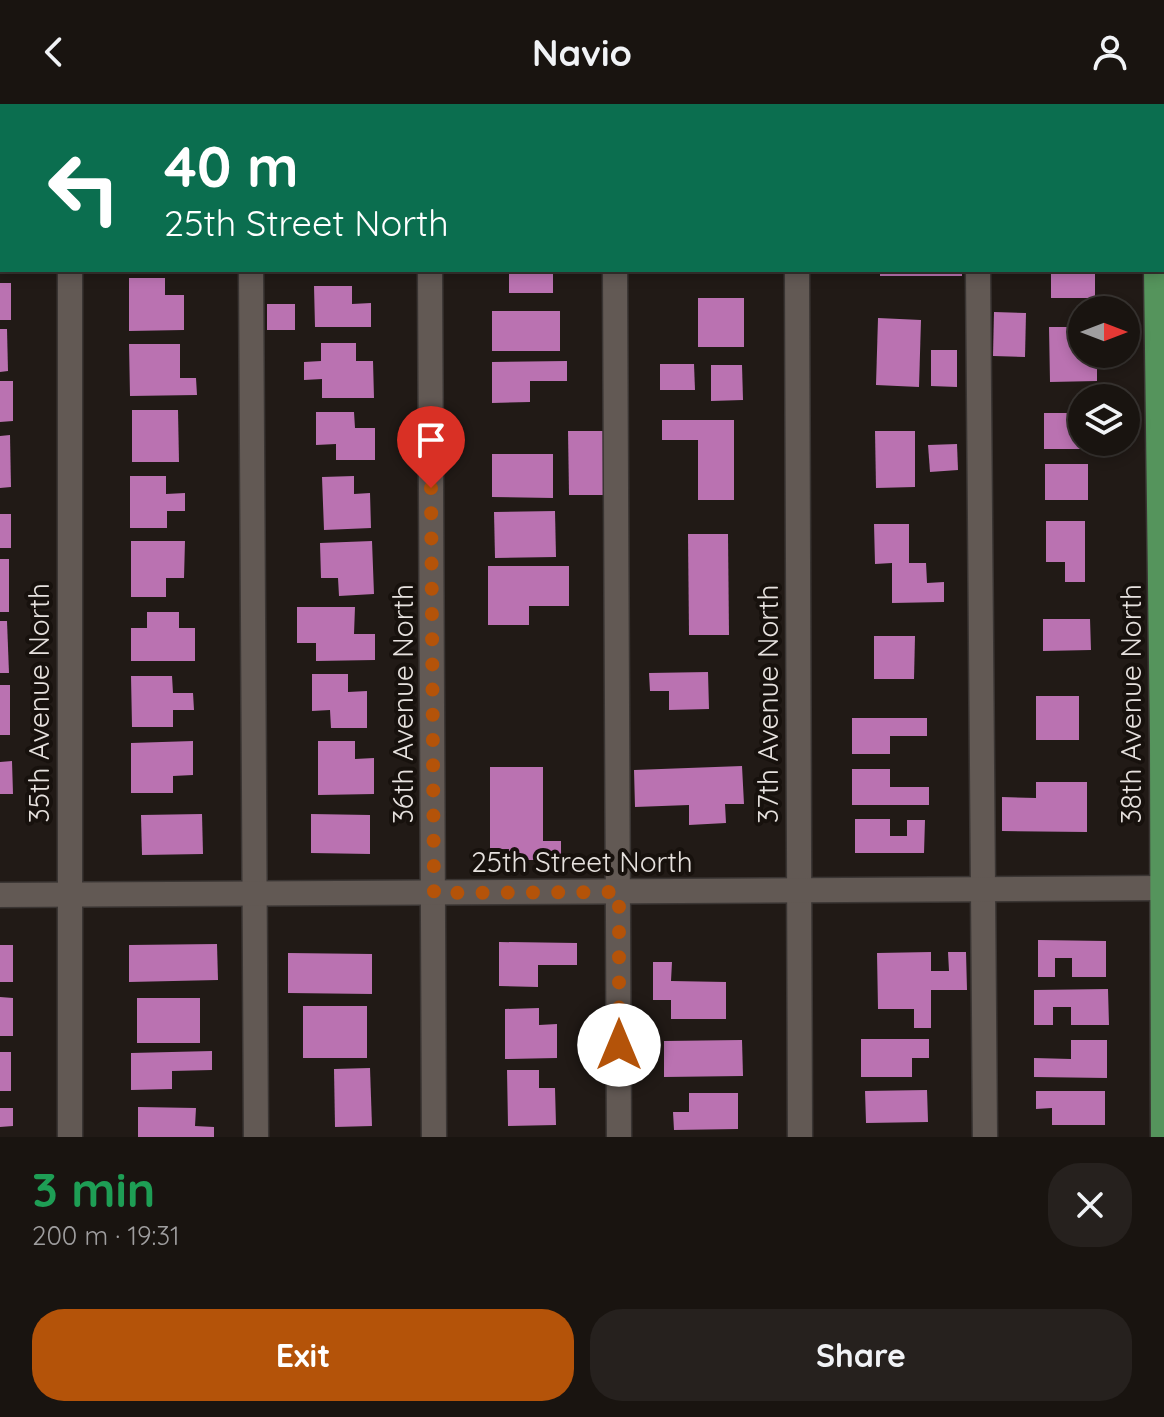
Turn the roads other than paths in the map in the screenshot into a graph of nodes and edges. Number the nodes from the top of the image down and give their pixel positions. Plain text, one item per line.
1 (70, 272) edge
2 (251, 272) edge
3 (430, 272) edge
4 (615, 272) edge
5 (797, 272) edge
6 (978, 272) edge
7 (1156, 272) edge
8 (1160, 325) edge
9 (1163, 741) edge
10 (1163, 888) edge
11 (983, 891) junction
12 (619, 892) junction
13 (799, 892) junction
14 (434, 893) junction
15 (254, 894) junction
16 (0, 895) edge
17 (68, 895) junction
18 (70, 1137) edge
19 (256, 1137) edge
20 (434, 1137) edge
21 (619, 1137) edge
22 (800, 1137) edge
23 (985, 1137) edge
24 (1163, 1137) edge

1 - 17 street, 35th Avenue North
2 - 15 street
3 - 14 street, 36th Avenue North
4 - 12 street
5 - 13 street, 37th Avenue North
6 - 11 street
7 - 8 main road, 38th Avenue North
8 - 9 main road, 38th Avenue North
9 - 10 main road, 38th Avenue North
10 - 11 street, 25th Street North
10 - 24 main road, 38th Avenue North
11 - 13 street, 25th Street North
11 - 23 street
12 - 13 street, 25th Street North
12 - 14 street, 25th Street North
12 - 21 street
13 - 22 street, 37th Avenue North
14 - 15 street, 25th Street North
14 - 20 street, 36th Avenue North
15 - 17 street, 25th Street North
15 - 19 street
16 - 17 street, 25th Street North
17 - 18 street, 35th Avenue North

